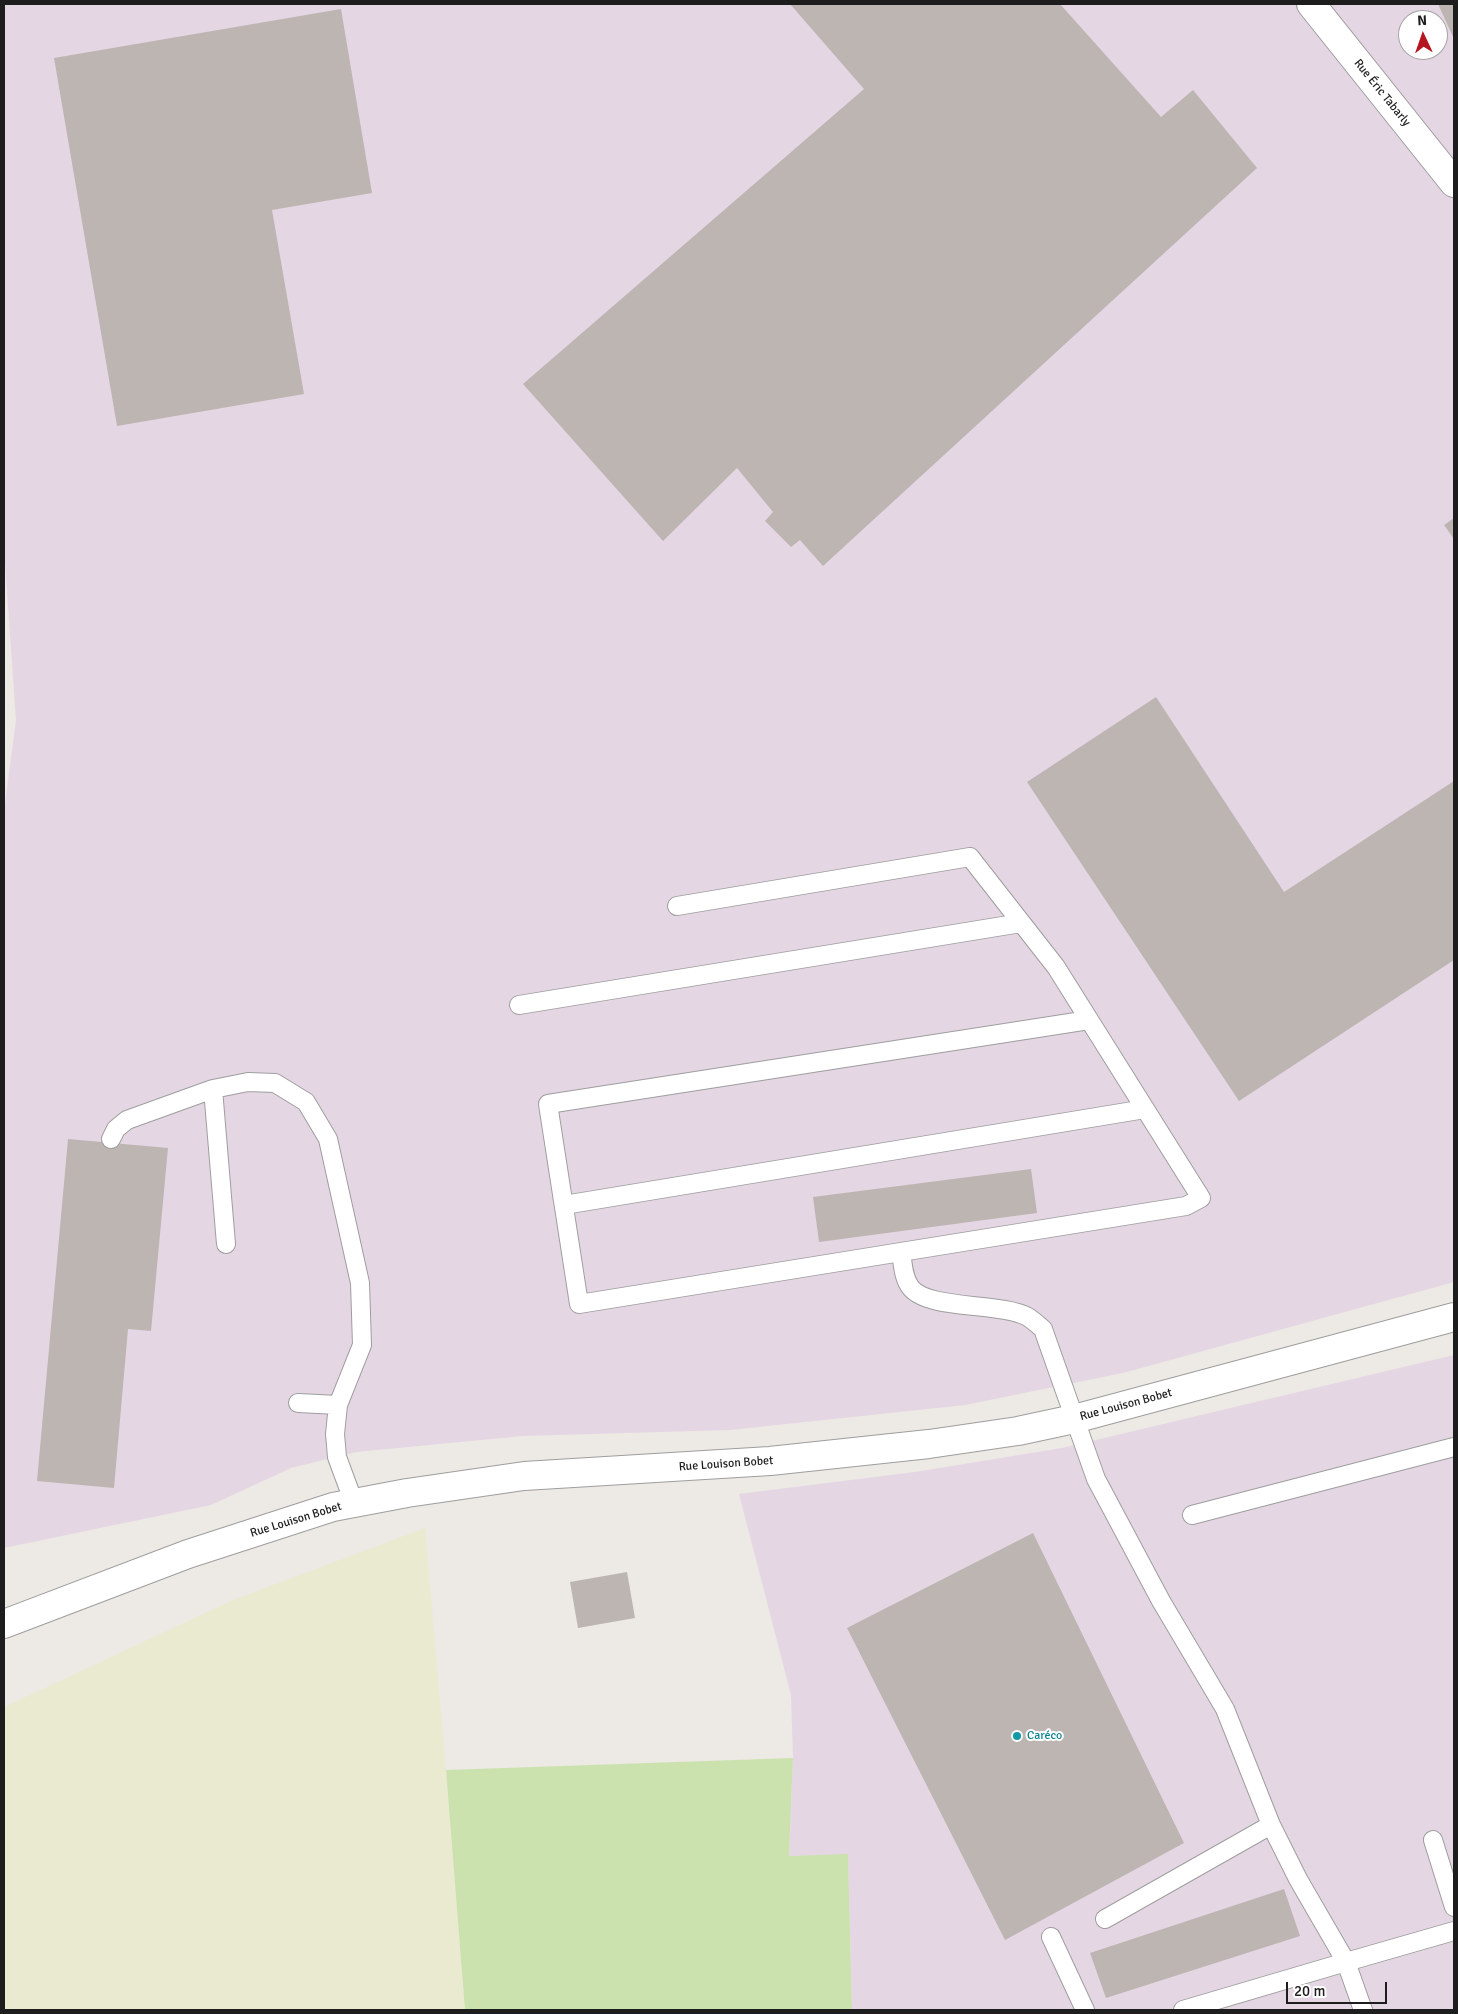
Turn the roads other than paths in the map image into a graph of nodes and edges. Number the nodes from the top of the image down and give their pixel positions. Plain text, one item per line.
1 (1311, 4) edge
2 (1454, 182) edge
3 (677, 906) dead end
4 (1021, 923) junction
5 (520, 1005) dead end
6 (1089, 1020) junction
7 (213, 1089) junction
8 (1145, 1109) junction
9 (111, 1139) dead end
10 (564, 1205) junction
11 (226, 1244) dead end
12 (900, 1252) junction
13 (1454, 1317) edge
14 (298, 1404) dead end
15 (338, 1405) junction
16 (1074, 1419) junction
17 (1454, 1447) edge
18 (354, 1503) junction
19 (1192, 1515) dead end
20 (4, 1624) edge
21 (1271, 1825) junction
22 (1433, 1840) dead end
23 (1454, 1907) edge
24 (1106, 1919) dead end
25 (1454, 1931) edge
26 (1051, 1937) dead end
27 (1346, 1962) junction
28 (1085, 2010) edge
29 (1182, 2010) edge
30 (1363, 2010) edge

1 - 2 street, Rue Éric Tabarly
3 - 4 lane
4 - 5 lane
4 - 6 lane
6 - 8 lane
6 - 10 lane
7 - 9 lane
7 - 11 lane
7 - 15 lane
8 - 10 lane
8 - 12 lane
10 - 12 lane
12 - 16 lane
13 - 16 street, Rue Louison Bobet
14 - 15 lane
15 - 18 lane
16 - 18 street, Rue Louison Bobet
16 - 21 lane
17 - 19 lane
18 - 20 street, Rue Louison Bobet
21 - 24 lane
21 - 27 lane
22 - 23 lane
25 - 27 lane
26 - 28 lane
27 - 29 lane
27 - 30 lane

